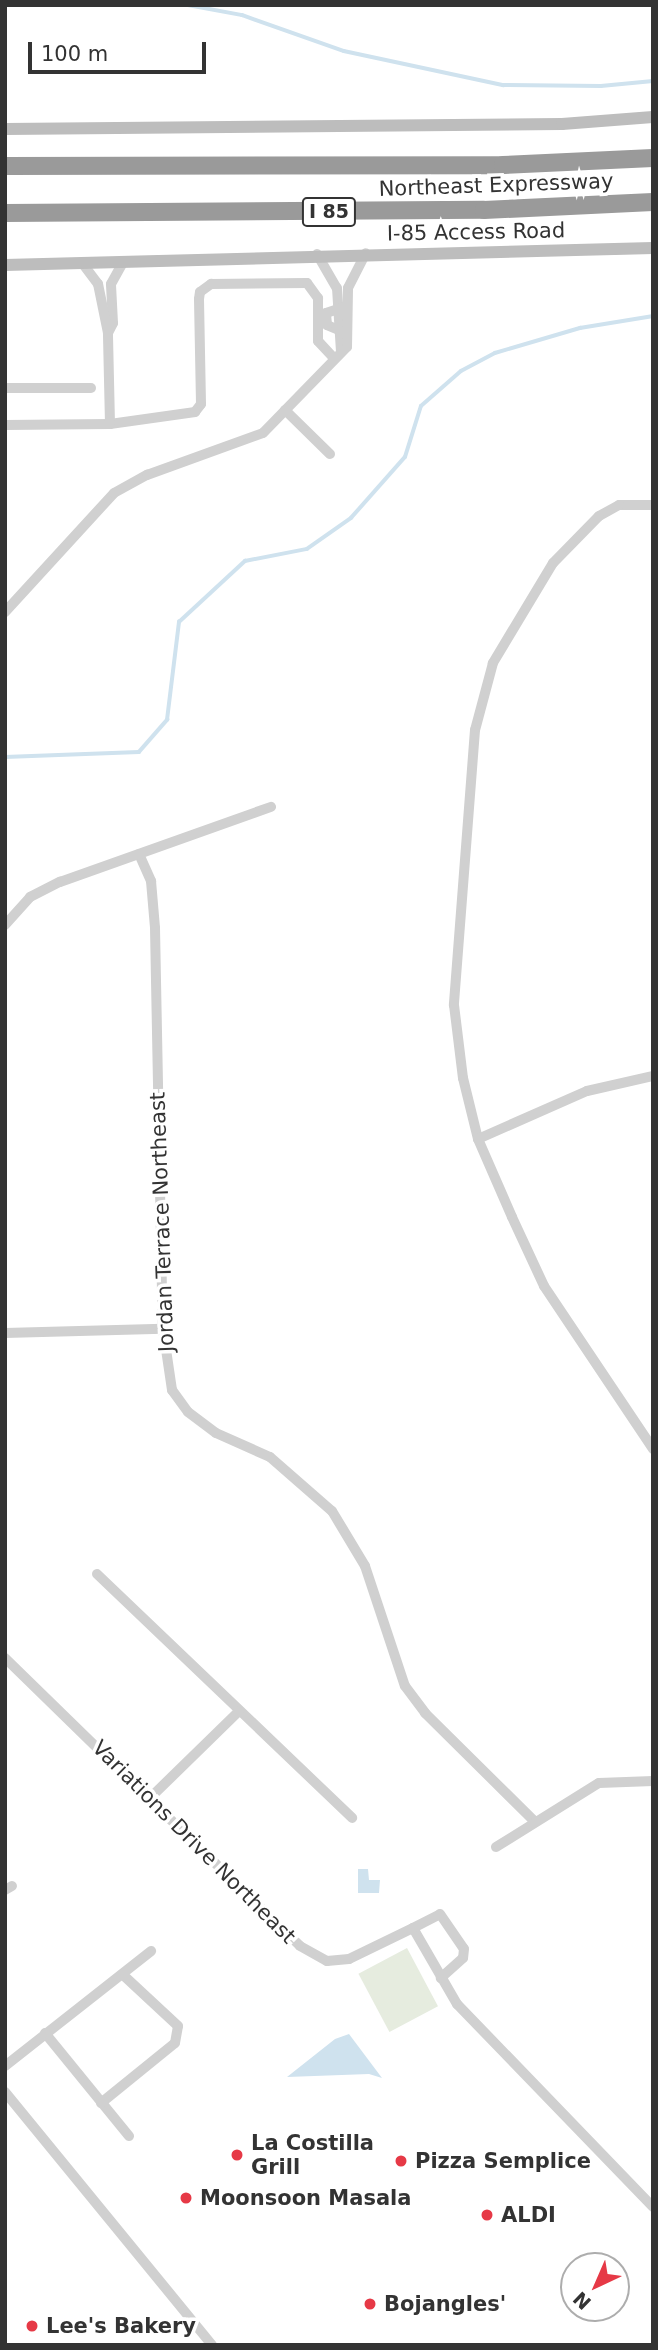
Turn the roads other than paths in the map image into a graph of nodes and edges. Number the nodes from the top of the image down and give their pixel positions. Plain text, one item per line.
1 (653, 117) edge
2 (5, 128) edge
3 (653, 158) edge
4 (5, 166) edge
5 (653, 202) edge
6 (5, 213) edge
7 (653, 248) edge
8 (366, 253) junction
9 (317, 254) junction
10 (124, 261) junction
11 (82, 263) junction
12 (5, 265) edge
13 (107, 303) junction
14 (343, 307) junction
15 (337, 331) junction
16 (349, 331) junction
17 (337, 354) junction
18 (5, 388) edge
19 (91, 388) dead end
20 (285, 410) junction
21 (110, 424) junction
22 (5, 425) edge
23 (330, 454) dead end
24 (653, 505) edge
25 (5, 612) edge
26 (271, 807) dead end
27 (139, 854) junction
28 (5, 925) edge
29 (653, 1076) edge
30 (478, 1139) junction
31 (163, 1329) junction
32 (5, 1334) edge
33 (653, 1449) edge
34 (97, 1574) dead end
35 (5, 1658) edge
36 (238, 1712) junction
37 (653, 1781) edge
38 (151, 1797) junction
39 (352, 1818) dead end
40 (533, 1820) junction
41 (496, 1847) dead end
42 (413, 1928) junction
43 (151, 1951) dead end
44 (122, 1974) junction
45 (441, 1978) junction
46 (45, 2033) junction
47 (5, 2066) edge
48 (5, 2092) edge
49 (101, 2103) junction
50 (129, 2136) dead end
51 (653, 2207) edge
52 (212, 2345) edge

1 - 2 main road
3 - 4 highway, Northeast Expressway
5 - 6 highway, Northeast Expressway / I 85
7 - 8 main road, I-85 Access Road
8 - 9 main road, I-85 Access Road
8 - 14 street
9 - 10 main road, I-85 Access Road
9 - 14 street
10 - 11 main road, I-85 Access Road
10 - 13 street
11 - 12 main road, I-85 Access Road
11 - 13 street
13 - 21 street
14 - 15 street
14 - 16 street
15 - 16 street
15 - 17 street
16 - 17 street
17 - 20 street
17 - 21 street
18 - 19 street
20 - 23 street
20 - 25 street
21 - 22 street
24 - 30 street
26 - 27 street
27 - 28 street
27 - 31 street, Jordan Terrace Northeast
29 - 30 street
30 - 33 street
31 - 32 street
31 - 40 street, Jordan Terrace Northeast
34 - 36 street
35 - 38 street, Variations Drive Northeast
36 - 38 street
36 - 39 street
37 - 40 street
38 - 42 street, Variations Drive Northeast
40 - 41 street
42 - 45 street
42 - 45 street, Variations Drive Northeast
43 - 44 street
44 - 46 street
44 - 49 street
45 - 51 street
46 - 47 street
46 - 49 street
48 - 52 street
49 - 50 street

